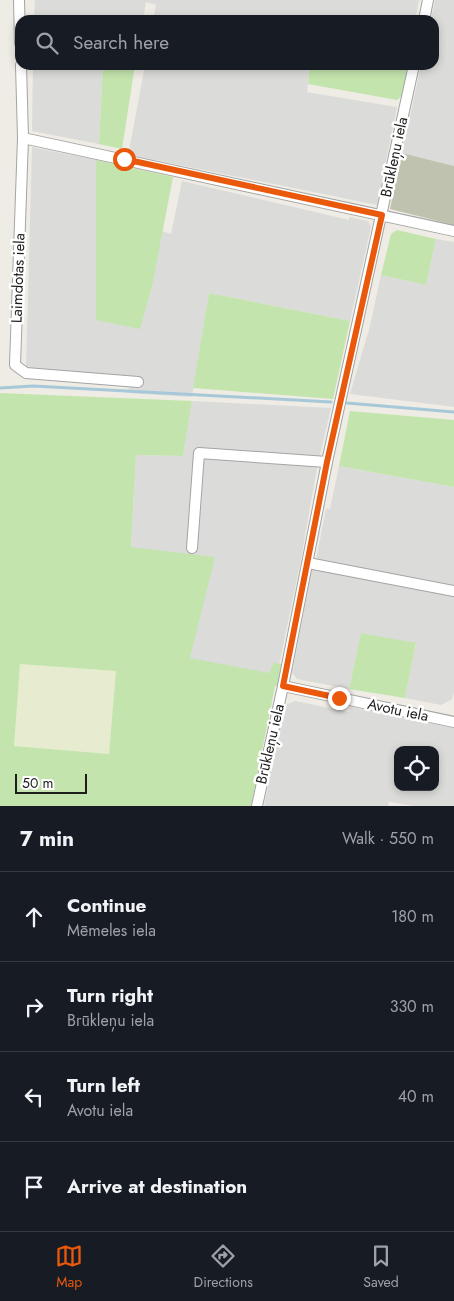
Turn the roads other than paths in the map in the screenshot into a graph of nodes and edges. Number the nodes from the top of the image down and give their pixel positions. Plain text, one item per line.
1 (19, 0) edge
2 (428, 0) edge
3 (19, 15) edge
4 (425, 15) edge
5 (21, 70) edge
6 (413, 70) edge
7 (23, 138) junction
8 (382, 215) junction
9 (454, 231) edge
10 (138, 382) dead end
11 (327, 462) junction
12 (192, 548) dead end
13 (308, 563) junction
14 (454, 591) edge
15 (283, 686) junction
16 (454, 722) edge
17 (257, 806) edge

1 - 3 street
2 - 4 street
5 - 7 street, Laimdotas iela
6 - 8 street, Brūkleņu iela
7 - 8 street
7 - 10 street, Laimdotas iela
8 - 9 street
8 - 11 street, Brūkleņu iela
11 - 12 street
11 - 13 street, Brūkleņu iela
13 - 14 street
13 - 15 street, Brūkleņu iela
15 - 16 street, Avotu iela
15 - 17 street, Brūkleņu iela

